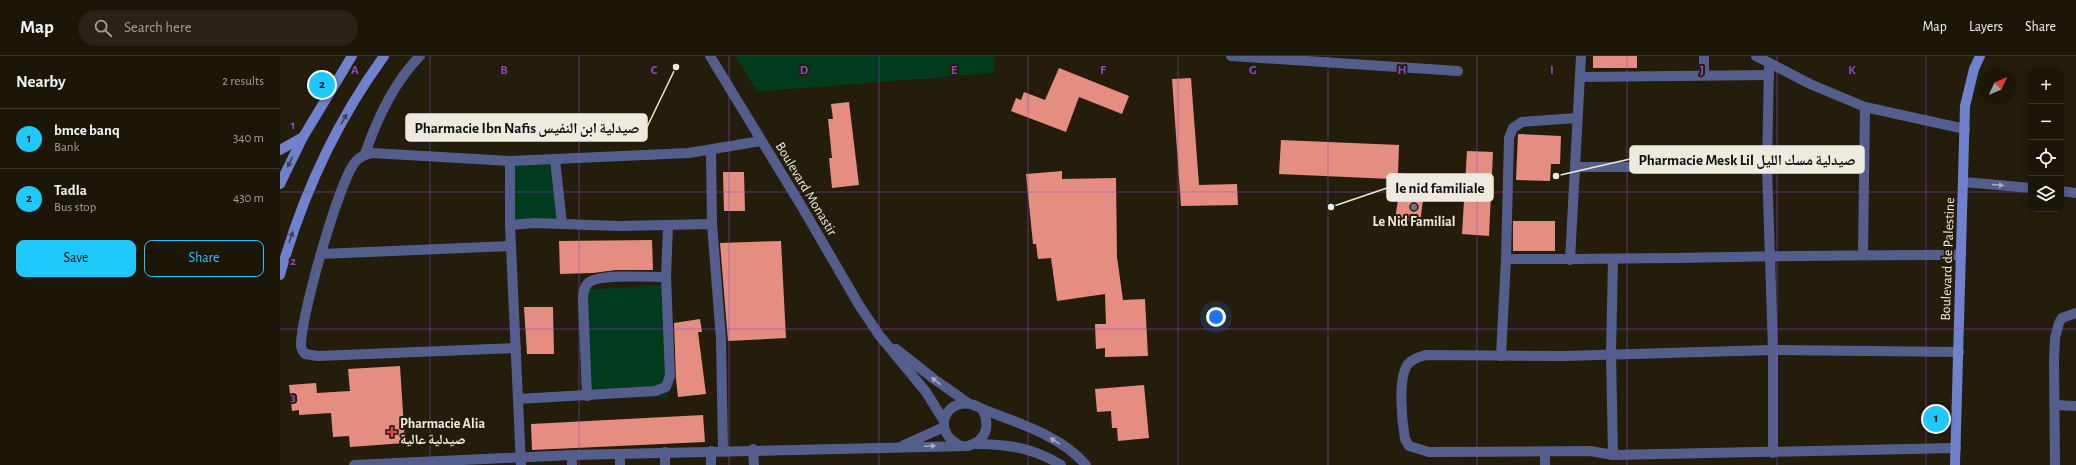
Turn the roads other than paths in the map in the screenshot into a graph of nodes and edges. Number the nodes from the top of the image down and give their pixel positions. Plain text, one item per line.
1 (352, 56) edge
2 (384, 56) edge
3 (420, 56) edge
4 (710, 56) edge
5 (1231, 56) edge
6 (1581, 56) edge
7 (1704, 56) edge
8 (1756, 56) edge
9 (1980, 56) edge
10 (1349, 60) edge
11 (1770, 64) junction
12 (1458, 71) dead end
13 (1704, 74) junction
14 (1769, 75) junction
15 (1580, 77) junction
16 (1865, 107) junction
17 (1576, 118) junction
18 (1964, 129) junction
19 (303, 137) junction
20 (761, 141) junction
21 (280, 150) edge
22 (711, 150) junction
23 (365, 154) junction
24 (555, 159) junction
25 (510, 161) junction
26 (1576, 167) junction
27 (1767, 167) junction
28 (1964, 182) junction
29 (280, 184) edge
30 (2028, 188) edge
31 (2064, 191) edge
32 (2076, 192) edge
33 (510, 224) junction
34 (562, 224) junction
35 (712, 224) junction
36 (668, 226) junction
37 (511, 246) junction
38 (321, 254) junction
39 (1863, 254) junction
40 (1961, 255) junction
41 (1772, 256) junction
42 (1506, 259) junction
43 (1613, 259) junction
44 (1570, 260) junction
45 (280, 275) edge
46 (666, 277) junction
47 (2076, 313) edge
48 (879, 335) junction
49 (516, 348) junction
50 (1773, 350) junction
51 (1959, 352) junction
52 (1611, 354) junction
53 (1500, 356) junction
54 (587, 396) junction
55 (518, 399) junction
56 (968, 403) junction
57 (2055, 405) junction
58 (2076, 406) edge
59 (982, 409) junction
60 (944, 424) junction
61 (976, 444) junction
62 (959, 445) junction
63 (900, 447) junction
64 (1956, 448) junction
65 (754, 449) junction
66 (723, 450) junction
67 (711, 451) junction
68 (665, 452) junction
69 (1545, 452) junction
70 (1773, 453) junction
71 (572, 454) junction
72 (620, 454) junction
73 (1613, 455) junction
74 (521, 462) edge
75 (354, 465) edge
76 (572, 465) edge
77 (620, 465) edge
78 (666, 465) edge
79 (711, 465) edge
80 (754, 465) edge
81 (1061, 465) edge
82 (1086, 465) edge
83 (1545, 465) edge
84 (1954, 465) edge
85 (2055, 465) edge

1 - 19 street
45 -> 2 street
3 - 23 street
4 - 20 street, Boulevard Monastir
5 - 10 street
6 - 15 street
7 - 13 street
8 - 11 street
9 - 18 street, Boulevard de Palestine
10 - 12 street
11 - 14 street
11 - 16 street
13 - 14 street
13 - 15 street
14 - 27 street
15 - 17 street
16 - 18 street
16 - 39 street
17 - 26 street
17 - 42 street
18 - 28 street, Boulevard de Palestine
19 - 21 street
19 -> 29 street
20 - 22 street
20 - 48 street, Boulevard Monastir
22 - 24 street
22 - 35 street
23 - 25 street
23 - 38 street
24 - 25 street
24 - 34 street
25 - 33 street
26 - 27 street
26 - 44 street
27 - 41 street
28 -> 30 street
28 - 40 street, Boulevard de Palestine
31 - 32 street
33 - 34 street
33 - 37 street
34 - 36 street
35 - 36 street
35 - 66 street
36 - 46 street
37 - 38 street
37 - 49 street
38 - 49 street
39 - 40 street
39 - 41 street
40 - 51 street, Boulevard de Palestine
41 - 43 street
41 - 50 street
42 - 44 street
42 - 53 street
43 - 44 street
43 - 52 street
46 - 54 street
46 - 54 street
47 - 57 street
56 -> 48 street, Boulevard Monastir
48 - 60 street, Boulevard Monastir
49 - 55 street
50 - 51 street
50 - 52 street
50 - 70 street
51 - 64 street, Boulevard de Palestine
52 - 53 street
52 - 73 street
53 - 69 street
54 - 55 street
55 - 74 street
56 - 59 street
56 - 60 street
57 - 58 street
57 - 85 street
59 - 61 street
82 -> 59 street
60 - 62 street
60 - 63 street
61 - 62 street
61 - 81 street
63 -> 62 street
63 - 65 street
64 - 70 street
64 - 84 street, Boulevard de Palestine
65 - 66 street
65 - 80 street
66 - 67 street
67 - 68 street
67 - 79 street
68 - 72 street
68 - 78 street
69 - 73 street
69 - 83 street
70 - 73 street
71 - 72 street
71 - 74 street
71 - 76 street
72 - 77 street
74 - 75 street

